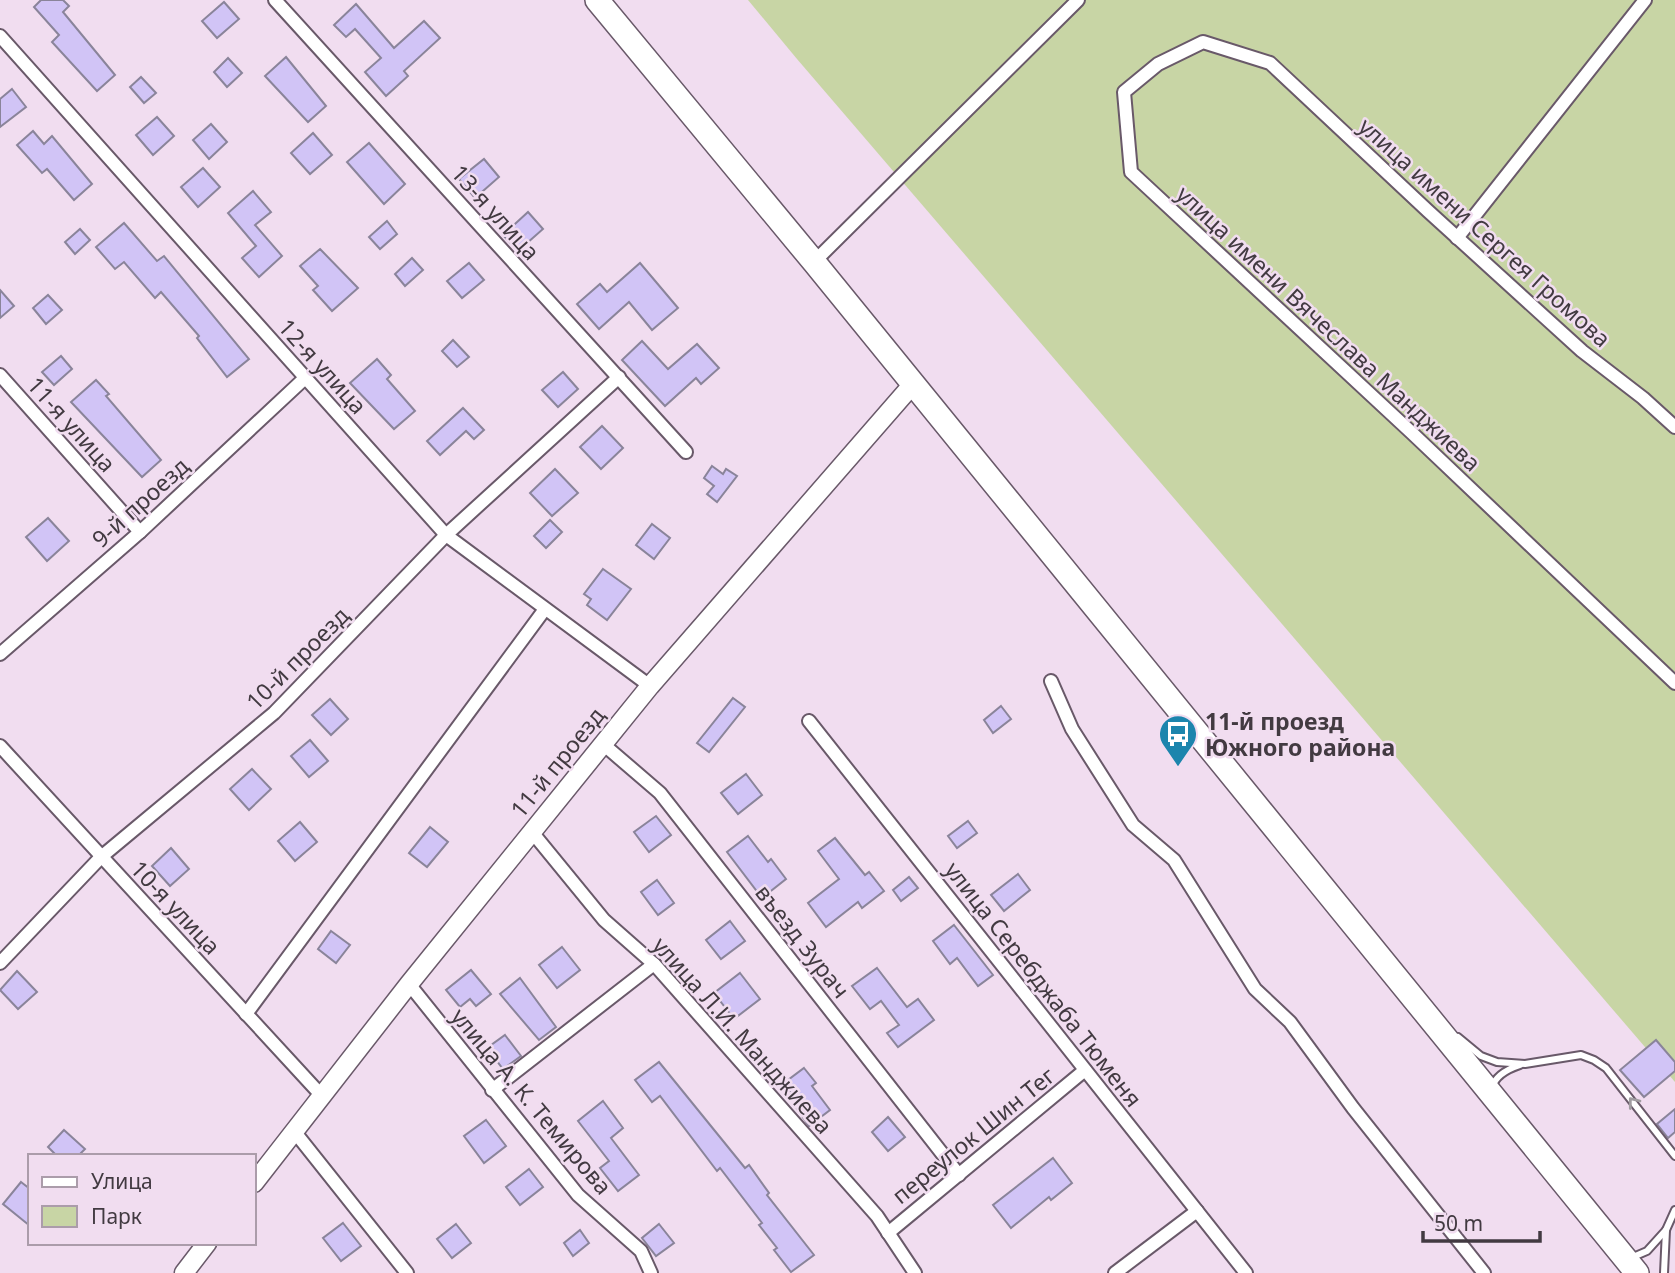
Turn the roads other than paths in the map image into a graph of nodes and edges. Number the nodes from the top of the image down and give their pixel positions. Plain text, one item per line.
1 (275, 0) edge
2 (597, 0) edge
3 (1078, 0) edge
4 (1645, 0) edge
5 (0, 36) edge
6 (1270, 63) joint
7 (1457, 238) junction
8 (814, 262) junction
9 (0, 375) edge
10 (619, 377) junction
11 (305, 378) junction
12 (913, 383) junction
13 (1675, 427) edge
14 (686, 452) dead end
15 (140, 532) junction
16 (446, 535) junction
17 (545, 609) junction
18 (0, 654) edge
19 (1051, 681) dead end
20 (1675, 682) edge
21 (650, 686) junction
22 (809, 721) dead end
23 (603, 744) junction
24 (0, 746) edge
25 (532, 832) junction
26 (101, 857) junction
27 (0, 963) edge
28 (654, 964) junction
29 (409, 984) junction
30 (1416, 1004) junction
31 (246, 1014) junction
32 (1525, 1063) junction
33 (1086, 1070) junction
34 (492, 1090) junction
35 (322, 1096) junction
36 (1492, 1096) junction
37 (294, 1132) junction
38 (1675, 1156) edge
39 (959, 1175) junction
40 (256, 1180) edge
41 (1675, 1210) edge
42 (1196, 1211) junction
43 (1666, 1230) junction
44 (888, 1233) junction
45 (206, 1245) edge
46 (1630, 1265) edge
47 (188, 1271) edge
48 (407, 1273) edge
49 (651, 1273) edge
50 (915, 1273) edge
51 (1115, 1273) edge
52 (1246, 1273) edge
53 (1484, 1273) edge
54 (1664, 1273) edge

1 - 10 street, 13-я улица
2 - 8 highway
3 - 8 street
4 - 7 street
5 - 11 street, 12-я улица
6 - 7 street, улица имени Сергея Громова
6 - 20 street, улица имени Вячеслава Манджиева
7 - 13 street, улица имени Сергея Громова
8 - 12 highway
9 - 15 street, 11-я улица
10 - 14 street, 13-я улица
10 - 16 street, 10-й проезд
11 - 15 street, 9-й проезд
11 - 16 street, 12-я улица
12 - 21 street, 11-й проезд
12 - 30 highway
15 - 18 street, 9-й проезд
16 - 17 street, 12-я улица
16 - 26 street, 10-й проезд
17 - 21 street, 12-я улица
17 - 31 street
19 - 53 street
21 - 23 street, 11-й проезд
22 - 33 street, улица Серебджаба Тюменя
23 - 25 street, 11-й проезд
23 - 39 street, въезд Зурач
24 - 26 street, 10-я улица
25 - 28 street, улица Л.И. Манджиева
25 - 29 street, 11-й проезд
26 - 27 street, 10-й проезд
26 - 31 street, 10-я улица
28 - 34 street
28 - 44 street, улица Л.И. Манджиева
29 - 34 street, улица А. К. Темирова
29 - 35 street, 11-й проезд
30 - 32 lane
30 - 36 highway
31 - 35 street, 10-я улица
32 - 36 lane
38 -> 32 lane
33 - 39 street, переулок Шин Тег
33 - 42 street, улица Серебджаба Тюменя
34 - 49 street, улица А. К. Темирова
35 - 37 street, 11-й проезд
36 - 46 highway
37 - 40 street, 11-й проезд
37 - 48 street
39 - 44 street, переулок Шин Тег
41 - 43 lane
42 - 51 street
42 - 52 street, улица Серебджаба Тюменя
43 - 46 lane
43 - 54 lane
44 - 50 street, улица Л.И. Манджиева
45 - 47 street

